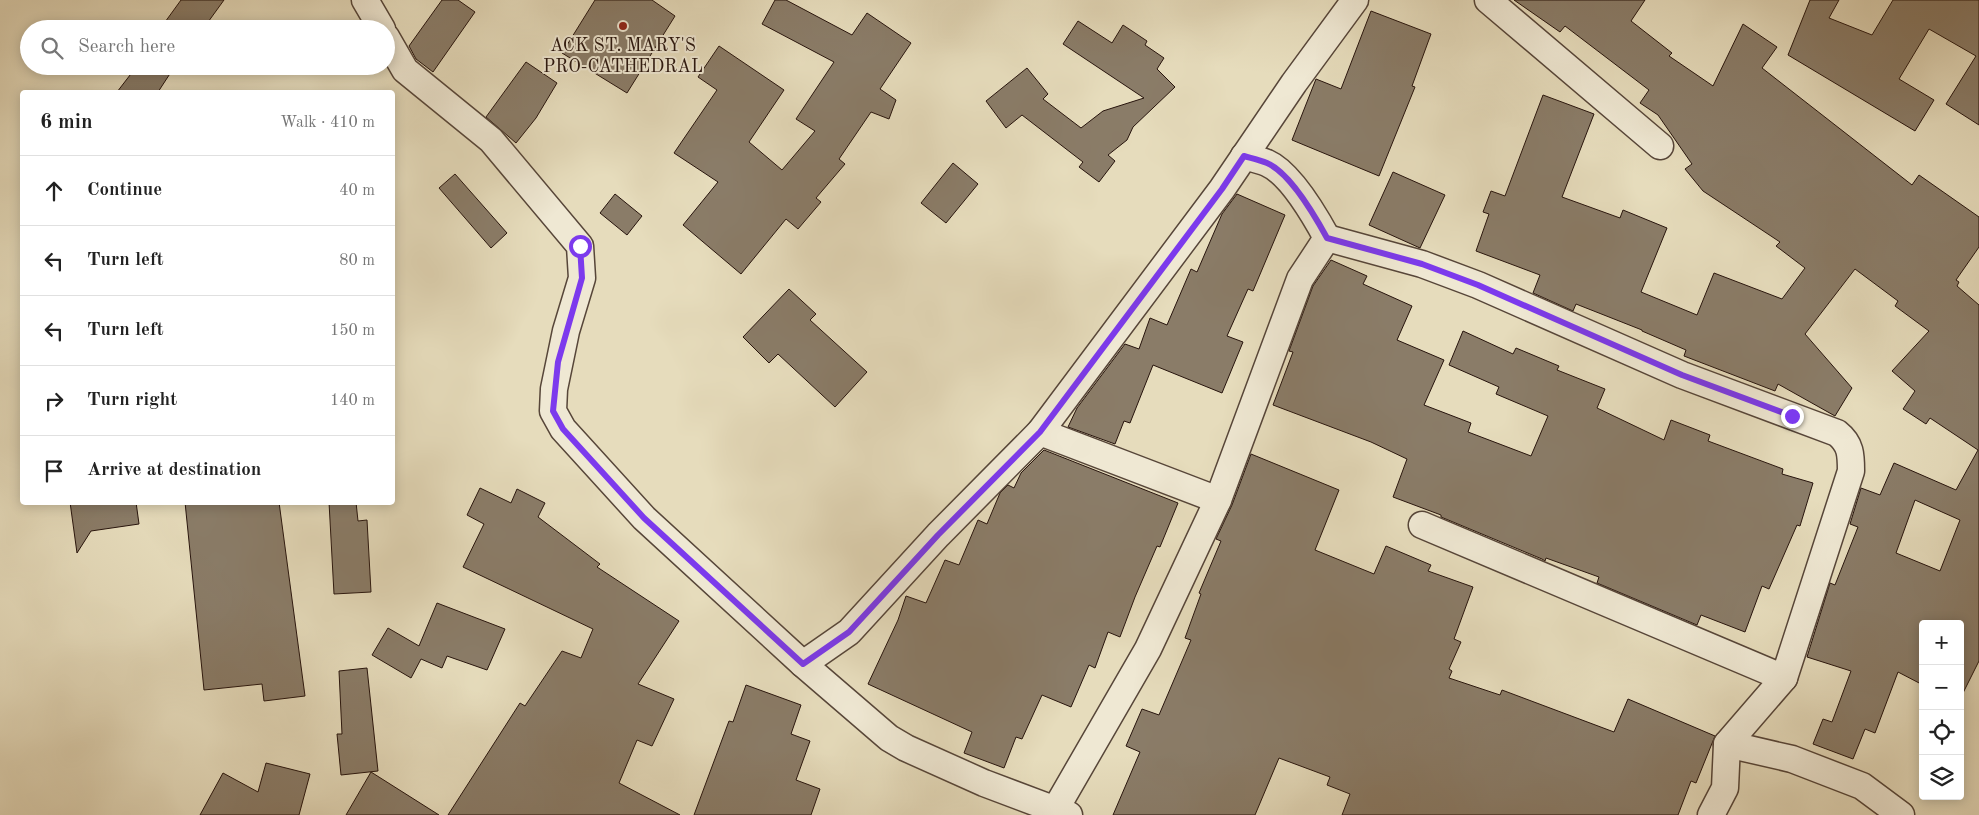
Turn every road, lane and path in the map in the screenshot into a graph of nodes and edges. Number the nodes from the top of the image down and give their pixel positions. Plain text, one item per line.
1 (365, 0) edge
2 (1355, 0) edge
3 (1488, 0) edge
4 (377, 20) edge
5 (395, 53) edge
6 (1660, 146) dead end
7 (1244, 156) junction
8 (1327, 238) junction
9 (1040, 432) junction
10 (1218, 500) junction
11 (1422, 525) dead end
12 (803, 664) junction
13 (1784, 678) junction
14 (1727, 744) junction
15 (1062, 812) edge
16 (1711, 815) edge
17 (1900, 815) edge

1 - 4 street
2 - 7 street
3 - 6 street
5 - 12 street
7 - 8 street
7 - 9 street
8 - 10 street
8 - 13 street
9 - 10 street
9 - 12 street
10 - 15 street
11 - 13 street
12 - 15 street
13 - 14 street
14 - 16 street
14 - 17 street

